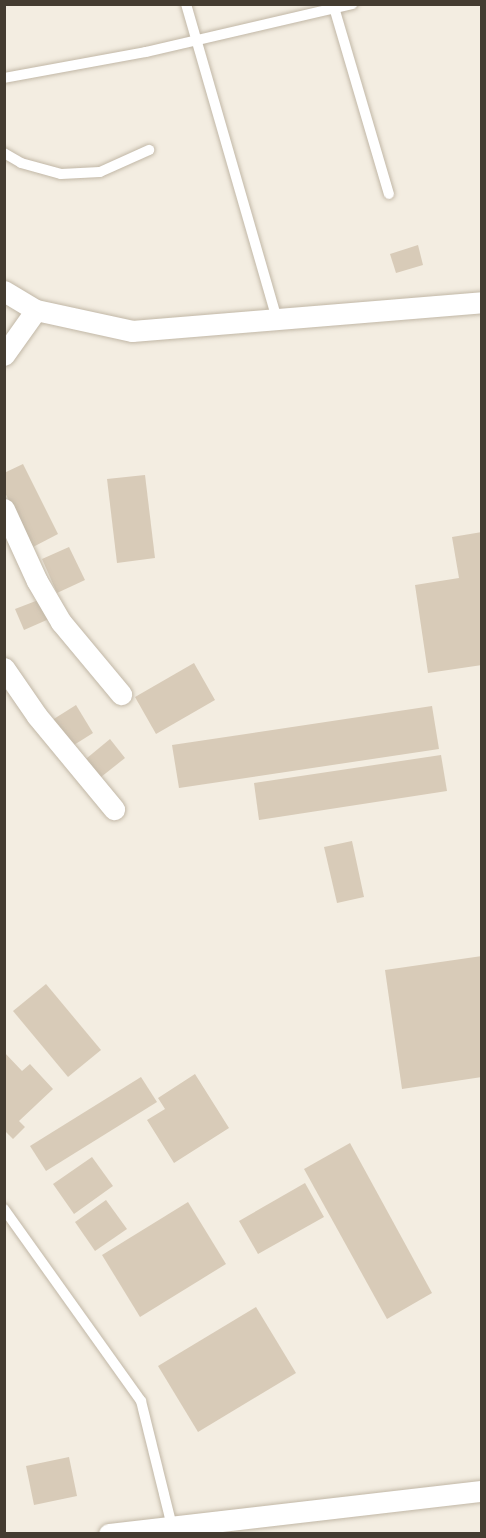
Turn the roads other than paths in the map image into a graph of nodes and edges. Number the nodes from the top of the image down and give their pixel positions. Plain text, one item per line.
1 (186, 4) edge
2 (353, 4) edge
3 (334, 6) edge
4 (196, 40) junction
5 (4, 78) edge
6 (149, 150) dead end
7 (4, 153) edge
8 (389, 194) dead end
9 (4, 291) edge
10 (482, 302) edge
11 (36, 310) junction
12 (277, 320) junction
13 (4, 355) edge
14 (4, 509) edge
15 (4, 668) edge
16 (121, 694) dead end
17 (114, 809) dead end
18 (4, 1209) edge
19 (482, 1491) edge
20 (173, 1530) edge
21 (109, 1533) edge

1 - 4 lane
2 - 3 lane
3 - 4 lane
3 - 8 lane
4 - 5 lane
4 - 12 lane
6 - 7 lane
9 - 11 street
10 - 12 street
11 - 12 street
11 - 13 street
14 - 16 street
15 - 17 street
18 - 20 lane
19 - 20 street
20 - 21 street

